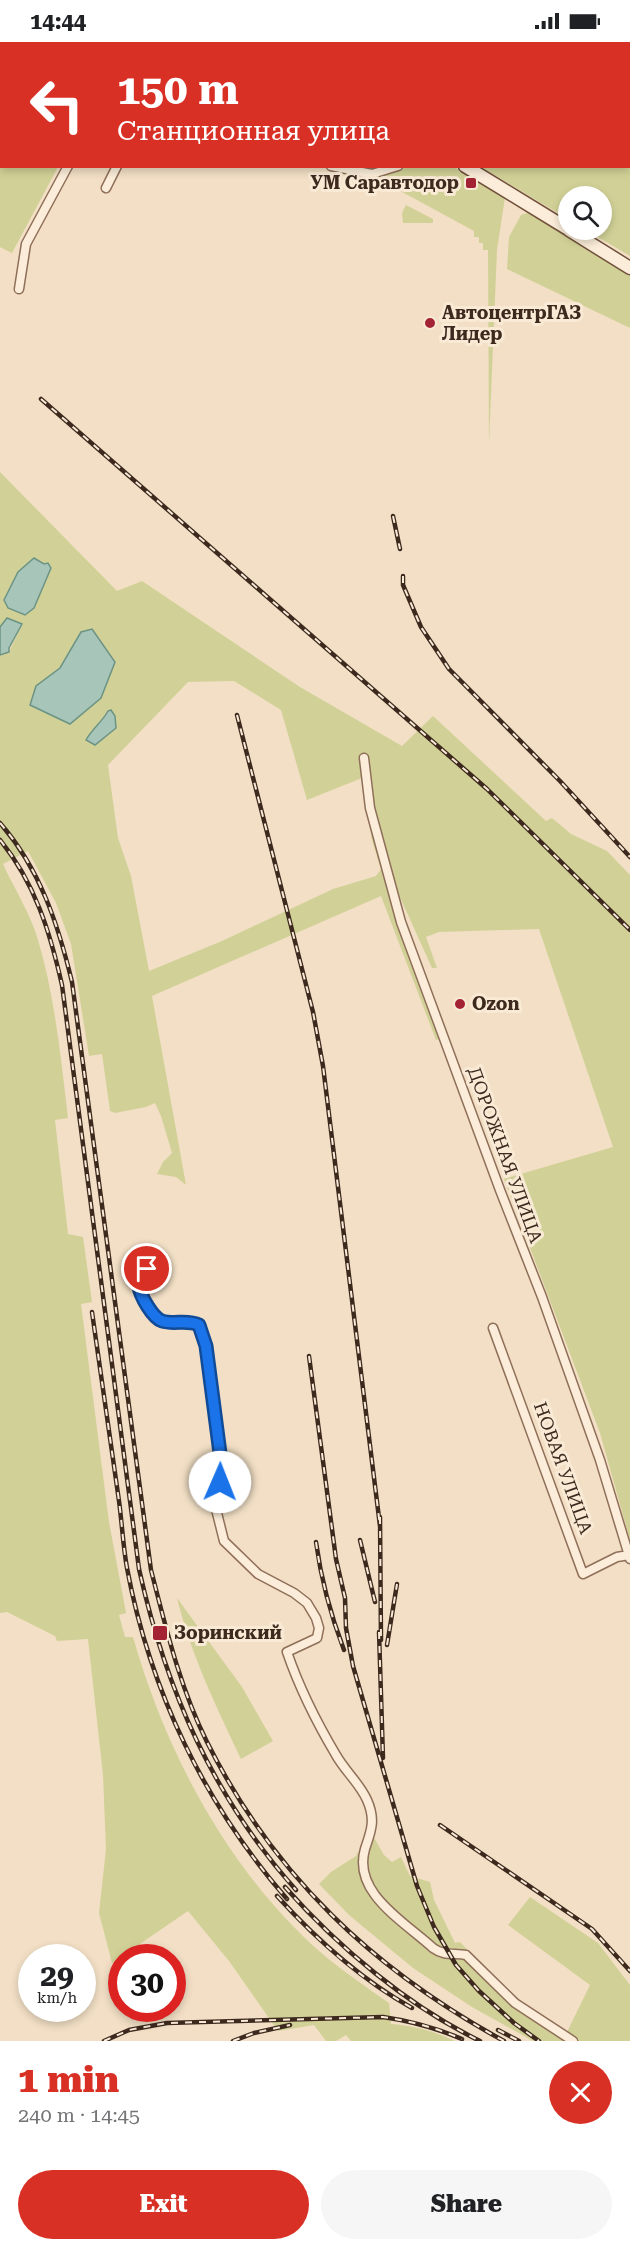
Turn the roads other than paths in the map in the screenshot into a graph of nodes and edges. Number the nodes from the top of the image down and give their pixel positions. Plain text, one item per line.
1 (67, 168) edge
2 (116, 168) edge
3 (341, 168) edge
4 (392, 168) edge
5 (468, 168) edge
6 (106, 188) dead end
7 (558, 222) edge
8 (586, 240) edge
9 (630, 268) edge
10 (19, 290) dead end
11 (364, 758) dead end
12 (147, 1269) dead end
13 (493, 1328) dead end
14 (629, 1557) edge
15 (573, 2041) edge

1 - 10 street
2 - 6 street
3 - 4 street
5 - 7 main road
8 - 9 main road
11 - 14 street, ДОРОЖНАЯ УЛИЦА
12 - 15 street
13 - 14 street, НОВАЯ УЛИЦА

